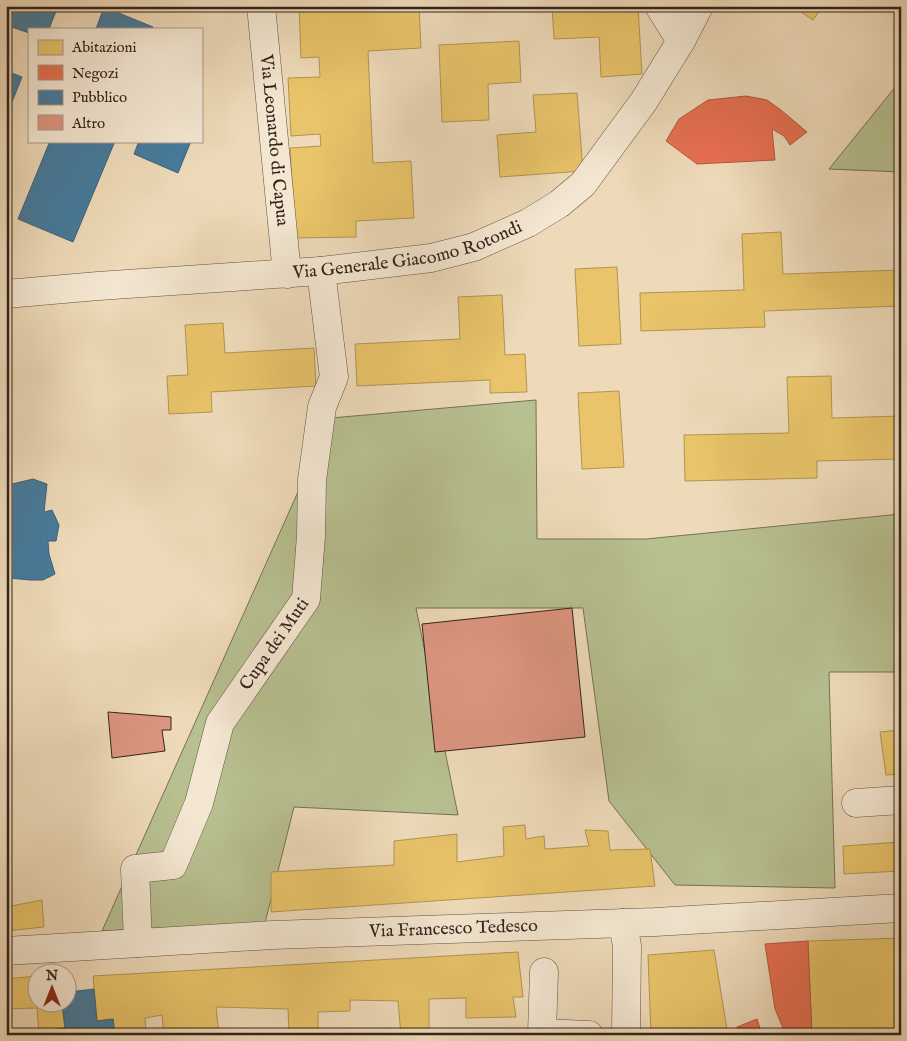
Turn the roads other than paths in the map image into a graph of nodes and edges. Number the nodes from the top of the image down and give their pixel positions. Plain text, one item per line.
1 (261, 6) edge
2 (659, 6) edge
3 (699, 6) edge
4 (681, 41) junction
5 (321, 272) junction
6 (287, 274) junction
7 (6, 294) edge
8 (901, 800) edge
9 (856, 803) dead end
10 (901, 908) edge
11 (623, 923) junction
12 (138, 943) junction
13 (6, 951) edge
14 (544, 972) dead end
15 (590, 1035) edge
16 (626, 1035) edge

1 - 6 street, Via Leonardo di Capua
2 - 4 street
3 - 4 street, Via Generale Giacomo Rotondi
4 - 5 street, Via Generale Giacomo Rotondi
5 - 6 street, Via Generale Giacomo Rotondi
5 - 12 street, Cupa dei Muti
6 - 7 street, Via Generale Giacomo Rotondi
8 - 9 street
10 - 11 street, Via Francesco Tedesco
11 - 12 street, Via Francesco Tedesco
11 - 16 street
12 - 13 street, Via Francesco Tedesco
14 - 15 street

